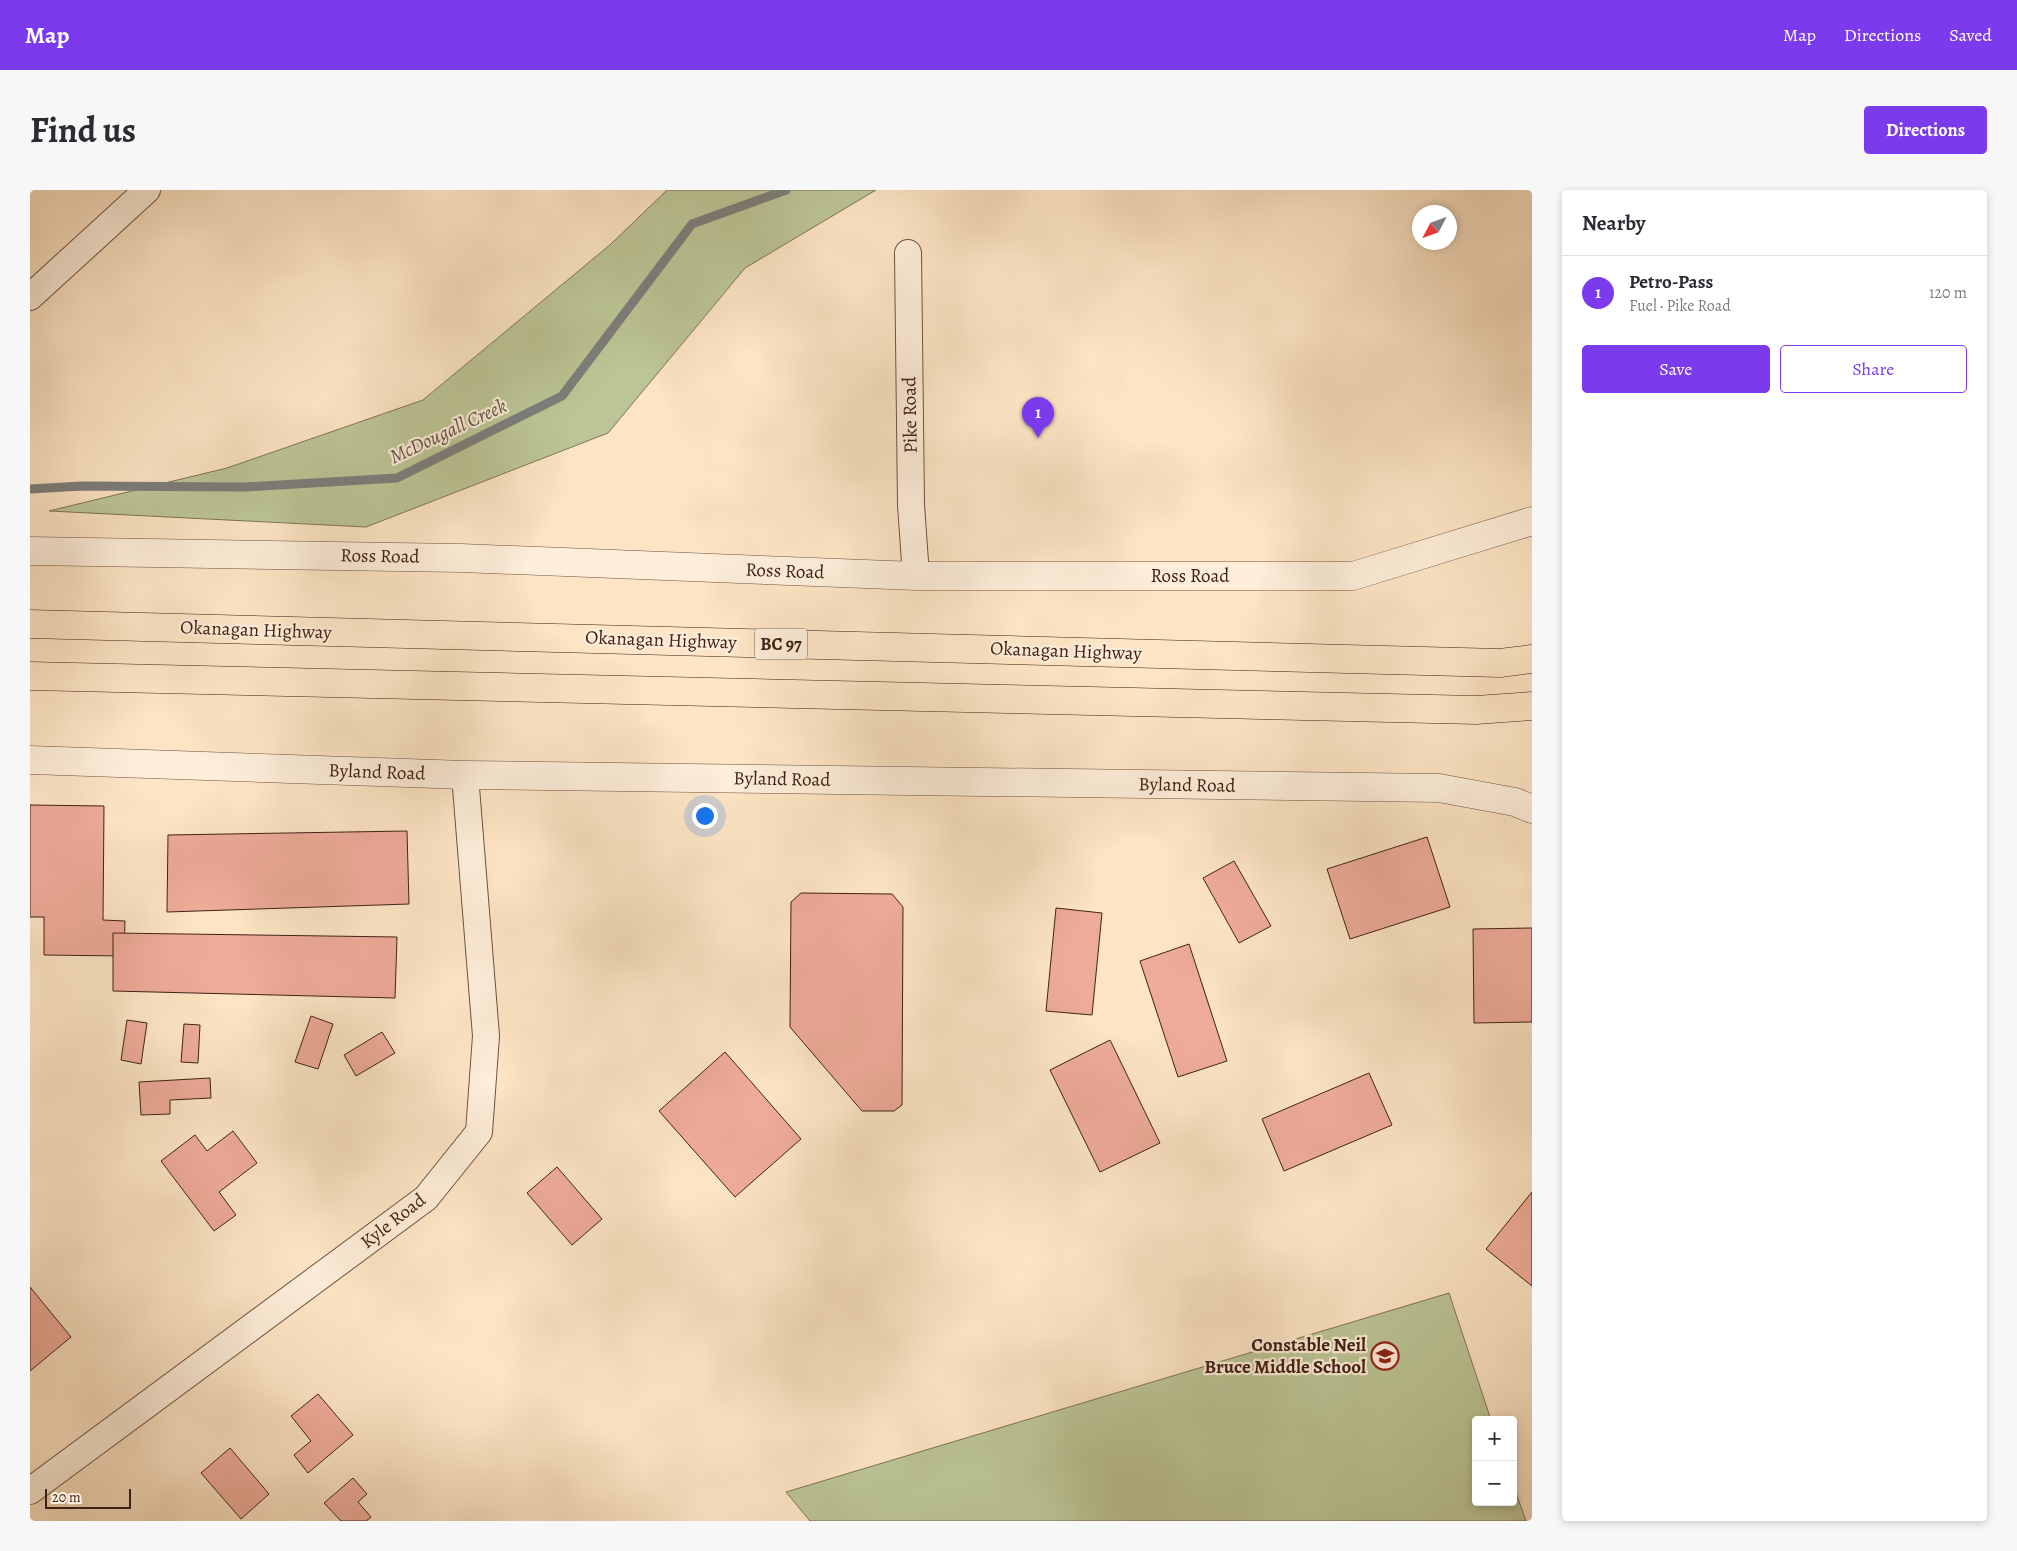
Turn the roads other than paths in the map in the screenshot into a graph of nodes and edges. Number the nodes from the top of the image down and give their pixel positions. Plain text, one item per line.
1 (147, 190) edge
2 (908, 254) dead end
3 (30, 297) edge
4 (1532, 521) edge
5 (30, 551) edge
6 (916, 576) junction
7 (30, 624) edge
8 (1532, 659) edge
9 (30, 676) edge
10 (1532, 706) edge
11 (30, 760) edge
12 (465, 775) junction
13 (1532, 809) edge
14 (30, 1490) edge

1 - 3 street
2 - 6 street, Pike Road
4 - 6 street, Ross Road
5 - 6 street, Ross Road
7 - 8 highway, Okanagan Highway / BC 97
9 - 10 highway
11 - 12 street, Byland Road
12 - 13 street, Byland Road
12 - 14 street, Kyle Road

